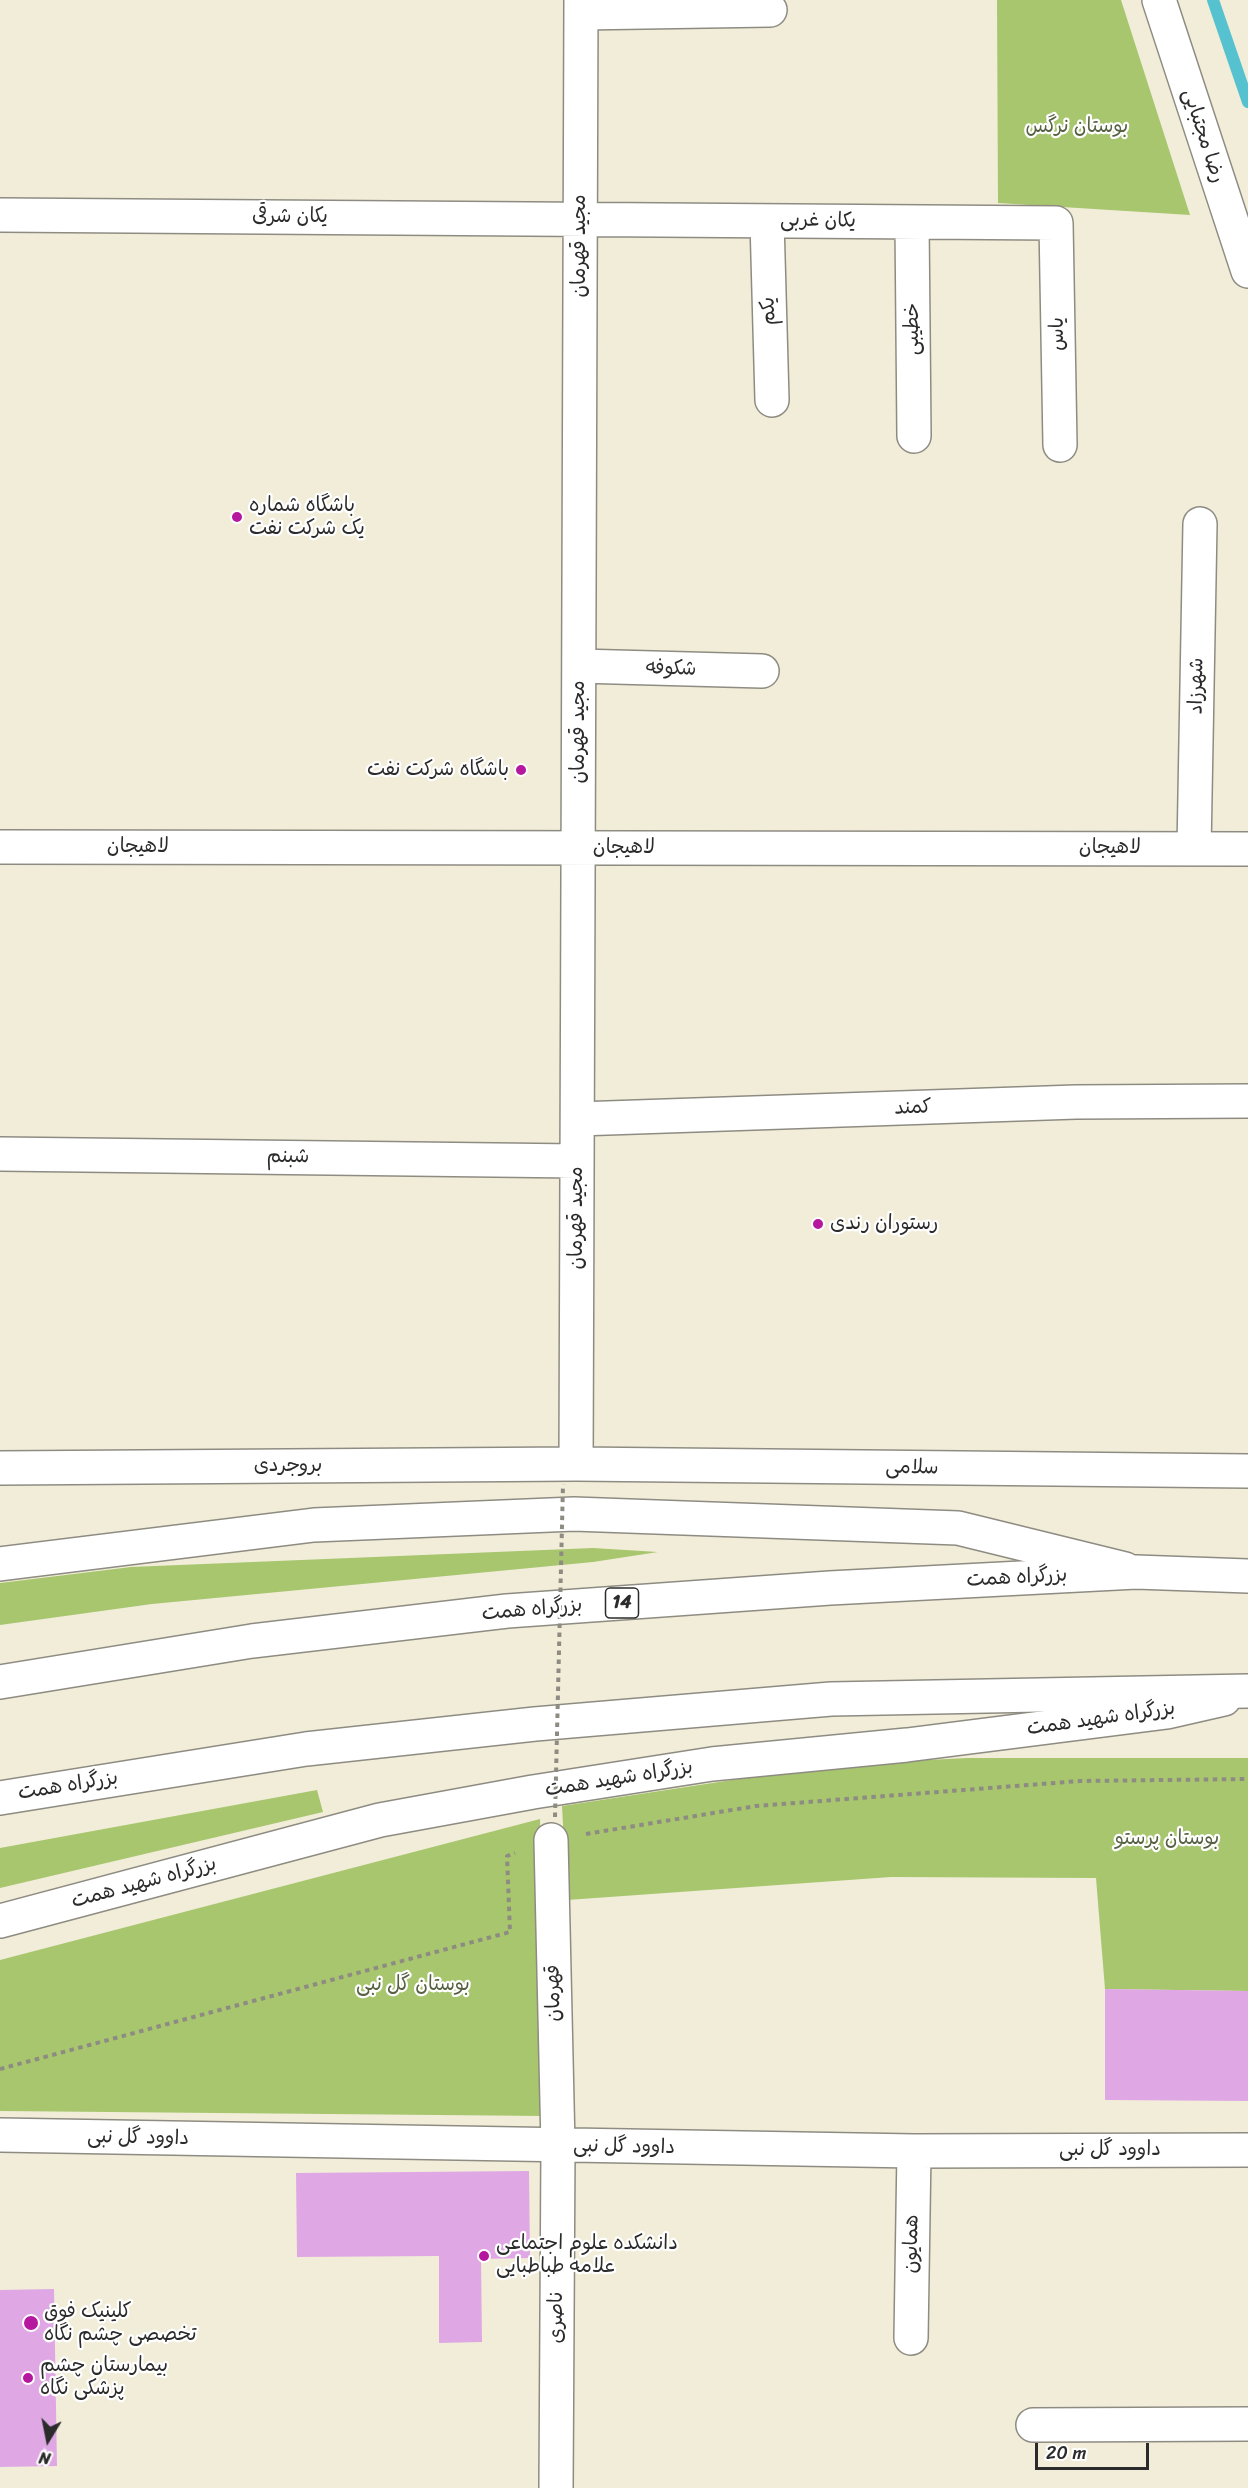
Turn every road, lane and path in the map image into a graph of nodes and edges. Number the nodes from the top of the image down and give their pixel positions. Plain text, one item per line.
1 (1159, 0) edge
2 (581, 7) edge
3 (770, 10) dead end
4 (0, 215) edge
5 (580, 219) junction
6 (767, 221) junction
7 (912, 222) junction
8 (1056, 223) joint
9 (1248, 271) edge
10 (772, 400) dead end
11 (914, 436) dead end
12 (1060, 445) dead end
13 (1200, 524) dead end
14 (579, 666) junction
15 (762, 671) dead end
16 (0, 847) edge
17 (578, 848) junction
18 (1194, 849) junction
19 (1248, 849) edge
20 (1248, 1101) edge
21 (578, 1119) junction
22 (0, 1154) edge
23 (577, 1161) junction
24 (0, 1468) edge
25 (1248, 1472) edge
26 (570, 1474) junction
27 (0, 1564) edge
28 (1136, 1572) junction
29 (1248, 1576) edge
30 (0, 1682) edge
31 (1248, 1692) edge
32 (1248, 1779) edge
33 (0, 1798) edge
34 (553, 1829) junction
35 (0, 1921) edge
36 (0, 2069) edge
37 (0, 2135) edge
38 (558, 2146) junction
39 (1248, 2150) edge
40 (914, 2151) junction
41 (911, 2338) dead end
42 (1248, 2424) edge
43 (1033, 2425) dead end
44 (556, 2488) edge

1 - 9 main road, رضا مجتبایی
2 - 3 main road
2 - 5 main road, مجید قهرمان
4 - 5 main road, یکان شرقی
5 - 6 main road, یکان غربی
5 - 14 main road, مجید قهرمان
6 - 7 main road, یکان غربی
6 - 10 main road, یکم
7 - 8 main road, یکان غربی
7 - 11 main road, خطیبی
8 - 12 main road, یاس
13 - 18 main road, شهرزاد
14 - 15 main road, شکوفه
14 - 17 main road, مجید قهرمان
16 - 17 main road, لاهیجان
17 - 18 main road, لاهیجان
17 - 21 main road, مجید قهرمان
18 - 19 main road, لاهیجان
20 - 21 main road, کمند
21 - 23 main road, مجید قهرمان
22 - 23 main road, شبنم
23 - 26 main road, مجید قهرمان
24 - 26 main road, بروجردی
25 - 26 main road, سلامی
26 - 34 path, bridge
27 - 28 main road
28 - 29 main road, بزرگراه همت / 14
28 - 30 main road, بزرگراه همت / 14
31 - 33 main road, بزرگراه همت
31 - 35 main road, بزرگراه شهید همت
32 - 34 path
34 - 36 path
34 - 38 main road, قهرمان
37 - 38 main road, داوود گل نبی
38 - 40 main road, داوود گل نبی
38 - 44 main road, ناصری
39 - 40 main road, داوود گل نبی
40 - 41 main road, همایون
42 - 43 main road

